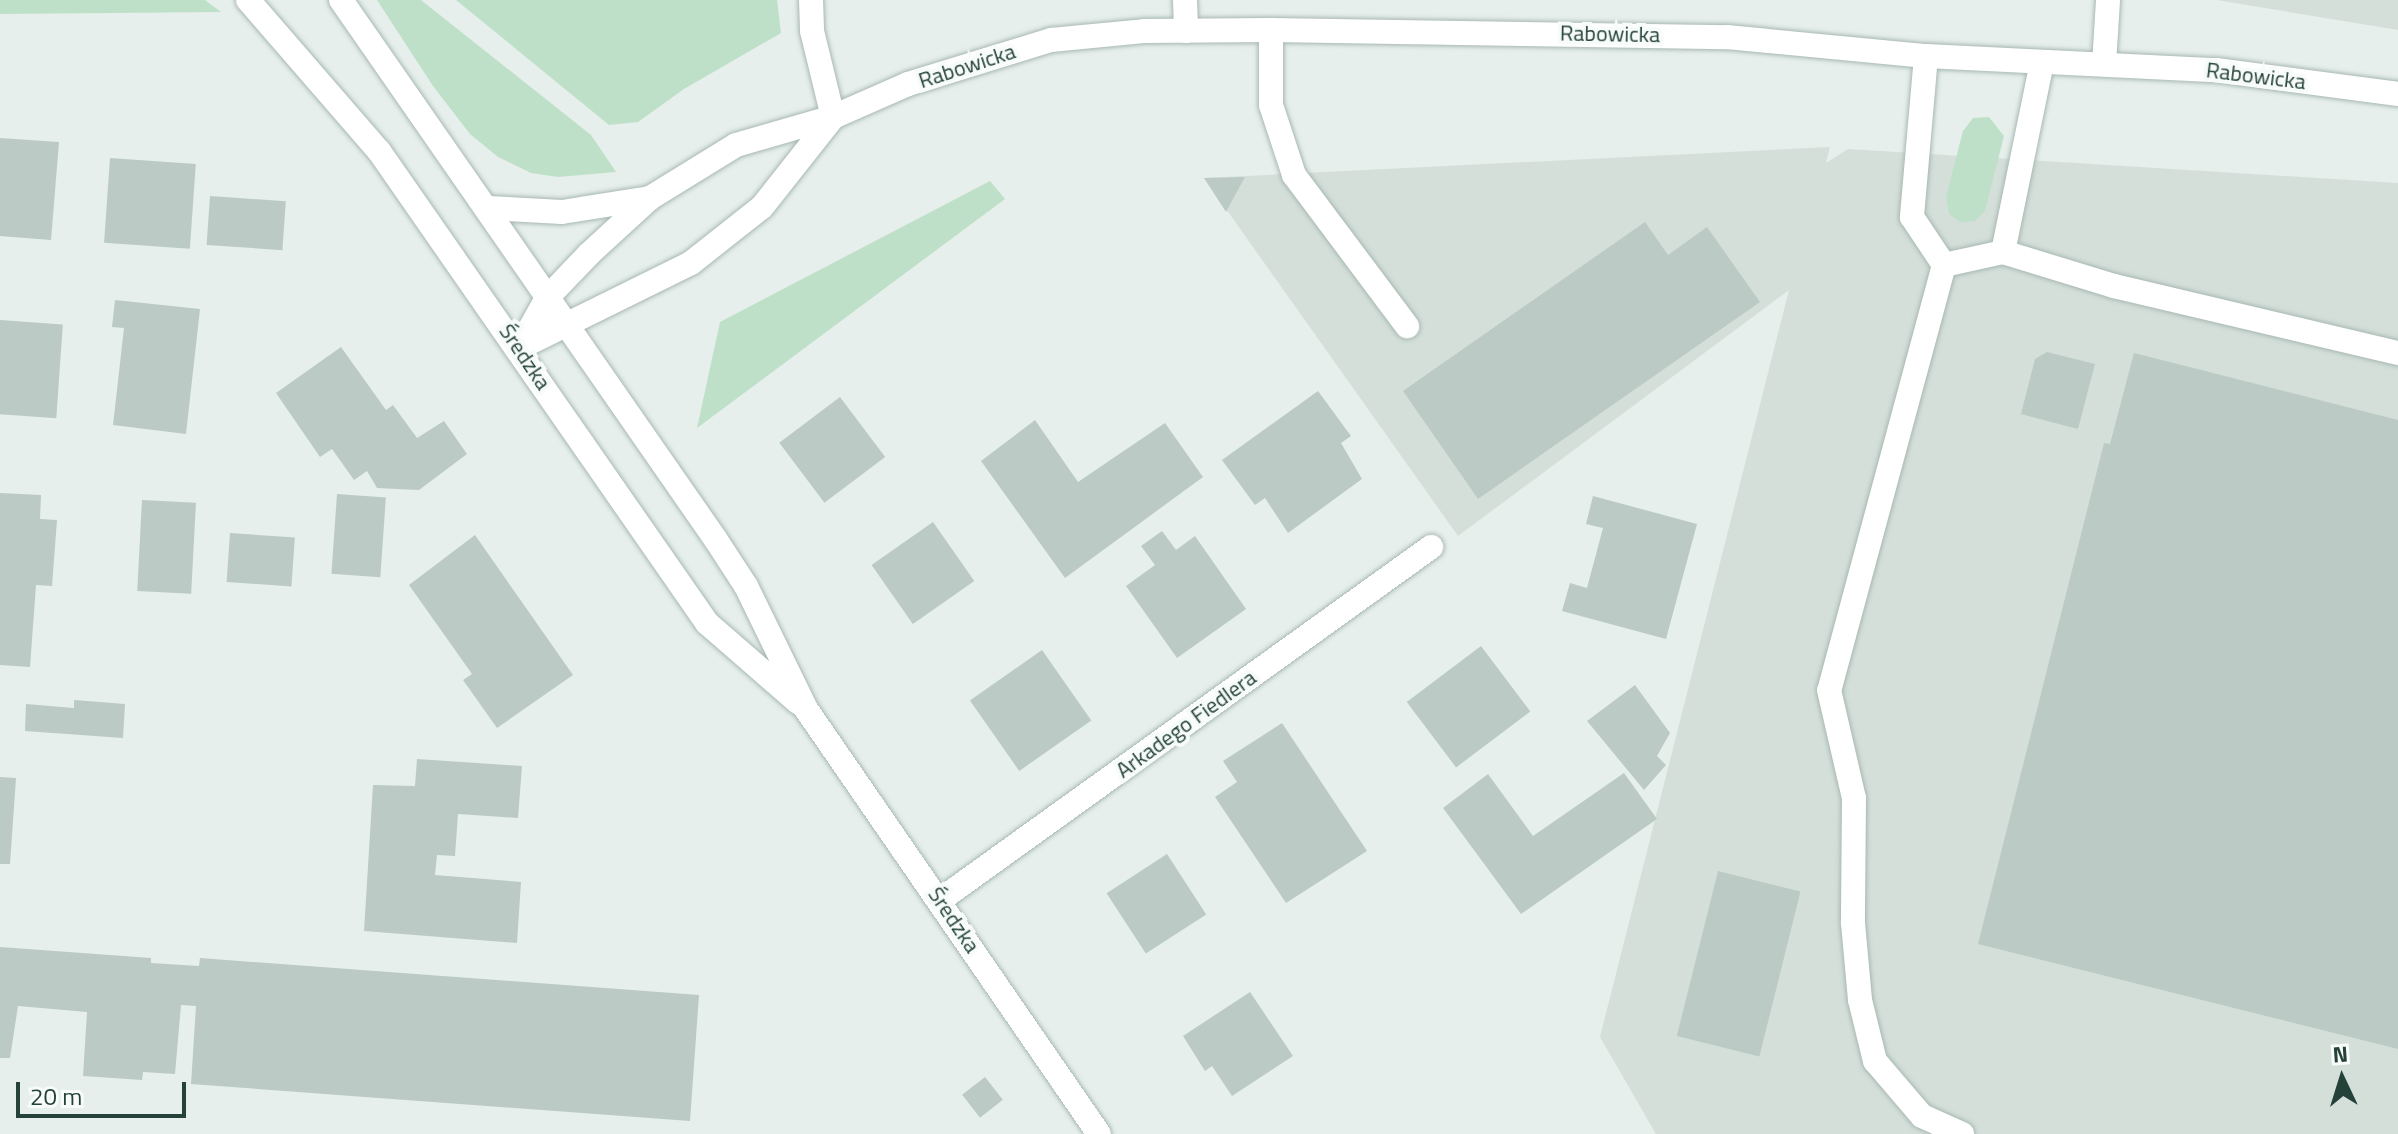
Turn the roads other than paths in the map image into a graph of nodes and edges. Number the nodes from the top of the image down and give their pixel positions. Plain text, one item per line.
1 (248, 0) edge
2 (341, 0) edge
3 (811, 0) edge
4 (1185, 0) edge
5 (2108, 0) edge
6 (1271, 30) junction
7 (1186, 31) junction
8 (1926, 56) junction
9 (2042, 62) junction
10 (2104, 64) junction
11 (2398, 94) edge
12 (833, 117) junction
13 (650, 198) junction
14 (489, 208) junction
15 (2003, 252) junction
16 (1944, 265) junction
17 (547, 298) junction
18 (566, 323) junction
19 (1407, 326) dead end
20 (519, 348) junction
21 (2398, 353) edge
22 (1431, 547) dead end
23 (806, 709) junction
24 (940, 900) junction
25 (1099, 1134) edge
26 (1962, 1134) edge

1 - 20 street, Średzka
2 - 14 street, Średzka
3 - 12 street
4 - 7 street
5 - 10 street
6 - 7 street, Rabowicka
6 - 8 street, Rabowicka
6 - 19 street
7 - 12 street, Rabowicka
8 - 9 street, Rabowicka
8 - 16 street
9 - 10 street, Rabowicka
9 - 15 street
10 - 11 street, Rabowicka
12 - 13 street, Rabowicka
12 - 18 street, Rabowicka
13 - 14 street, Rabowicka
13 - 17 street, Rabowicka
14 - 17 street, Średzka
15 - 16 street
15 - 21 street
16 - 26 street
17 - 18 street, Średzka
17 - 20 street, Rabowicka
18 - 20 street, Rabowicka
18 - 23 street, Średzka
20 - 23 street, Średzka
22 - 24 street, Arkadego Fiedlera
23 - 24 street, Średzka
24 - 25 street, Średzka

